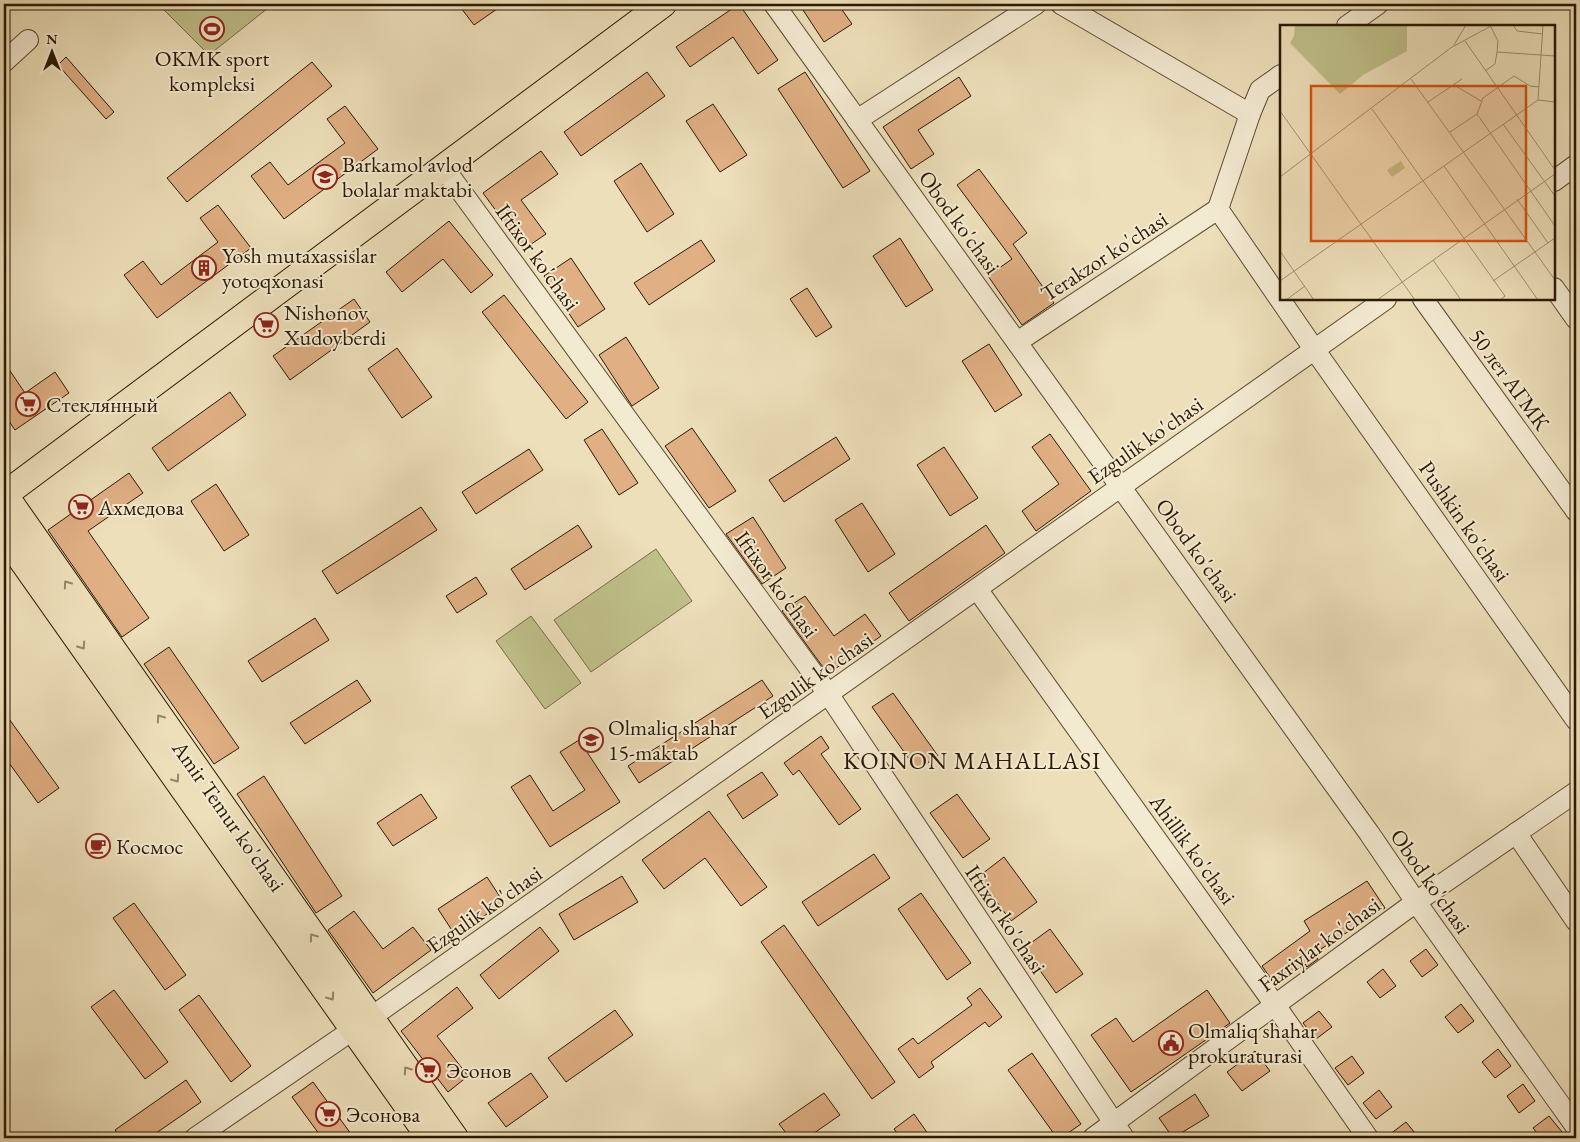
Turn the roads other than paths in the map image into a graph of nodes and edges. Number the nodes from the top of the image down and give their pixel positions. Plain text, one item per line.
1 (663, 4) edge
2 (774, 4) edge
3 (1036, 4) edge
4 (1061, 4) edge
5 (1368, 12) edge
6 (1348, 25) edge
7 (28, 40) dead end
8 (4, 62) edge
9 (1280, 76) edge
10 (1250, 114) junction
11 (857, 120) junction
12 (1576, 165) edge
13 (444, 168) junction
14 (1555, 180) edge
15 (1218, 209) junction
16 (1555, 289) edge
17 (1280, 299) edge
18 (1280, 300) edge
19 (1385, 300) edge
20 (1424, 300) edge
21 (1576, 320) edge
22 (1017, 342) junction
23 (1314, 349) junction
24 (1121, 486) junction
25 (4, 495) edge
26 (1576, 511) edge
27 (4, 535) edge
28 (977, 589) junction
29 (829, 695) junction
30 (1576, 720) edge
31 (1576, 792) edge
32 (1516, 833) junction
33 (1416, 902) junction
34 (1576, 921) edge
35 (1275, 1005) junction
36 (362, 1024) junction
37 (1576, 1127) edge
38 (1119, 1131) edge
39 (195, 1138) edge
40 (430, 1138) edge
41 (455, 1138) edge
42 (1093, 1138) edge
43 (1368, 1138) edge

1 - 13 main road
2 - 11 street, Obod ko'chasi
3 - 11 street
4 - 10 street
5 - 6 street
7 - 8 street
9 - 10 street
10 - 15 street
11 - 22 street, Obod ko'chasi
12 - 14 street
13 - 25 main road
13 - 29 street, Iftixor ko'chasi
15 - 17 street
15 - 22 street, Terakzor ko'chasi
16 - 21 street
18 - 23 street
19 - 23 street, Ezgulik ko'chasi
20 - 26 street, 50 лет АГМК
22 - 24 street, Obod ko'chasi
23 - 24 street, Ezgulik ko'chasi
23 - 30 street, Pushkin ko'chasi
24 - 28 street, Ezgulik ko'chasi
24 - 33 street, Obod ko'chasi
36 -> 25 main road, Amir Temur ko'chasi
27 -> 36 main road, Amir Temur ko'chasi
28 - 29 street, Ezgulik ko'chasi
28 - 35 street, Ahillik ko'chasi
29 - 36 street, Ezgulik ko'chasi
29 - 38 street, Iftixor ko'chasi
31 - 32 street, Faxriylar ko'chasi
32 - 33 street, Faxriylar ko'chasi
32 - 34 street
33 - 35 street, Faxriylar ko'chasi
33 - 37 street, Obod ko'chasi
35 - 38 street, Faxriylar ko'chasi
35 - 43 street, Ahillik ko'chasi
36 - 39 street, Ezgulik ko'chasi
36 - 40 main road, Amir Temur ko'chasi
41 -> 36 main road, Amir Temur ko'chasi
38 - 42 street, Faxriylar ko'chasi

